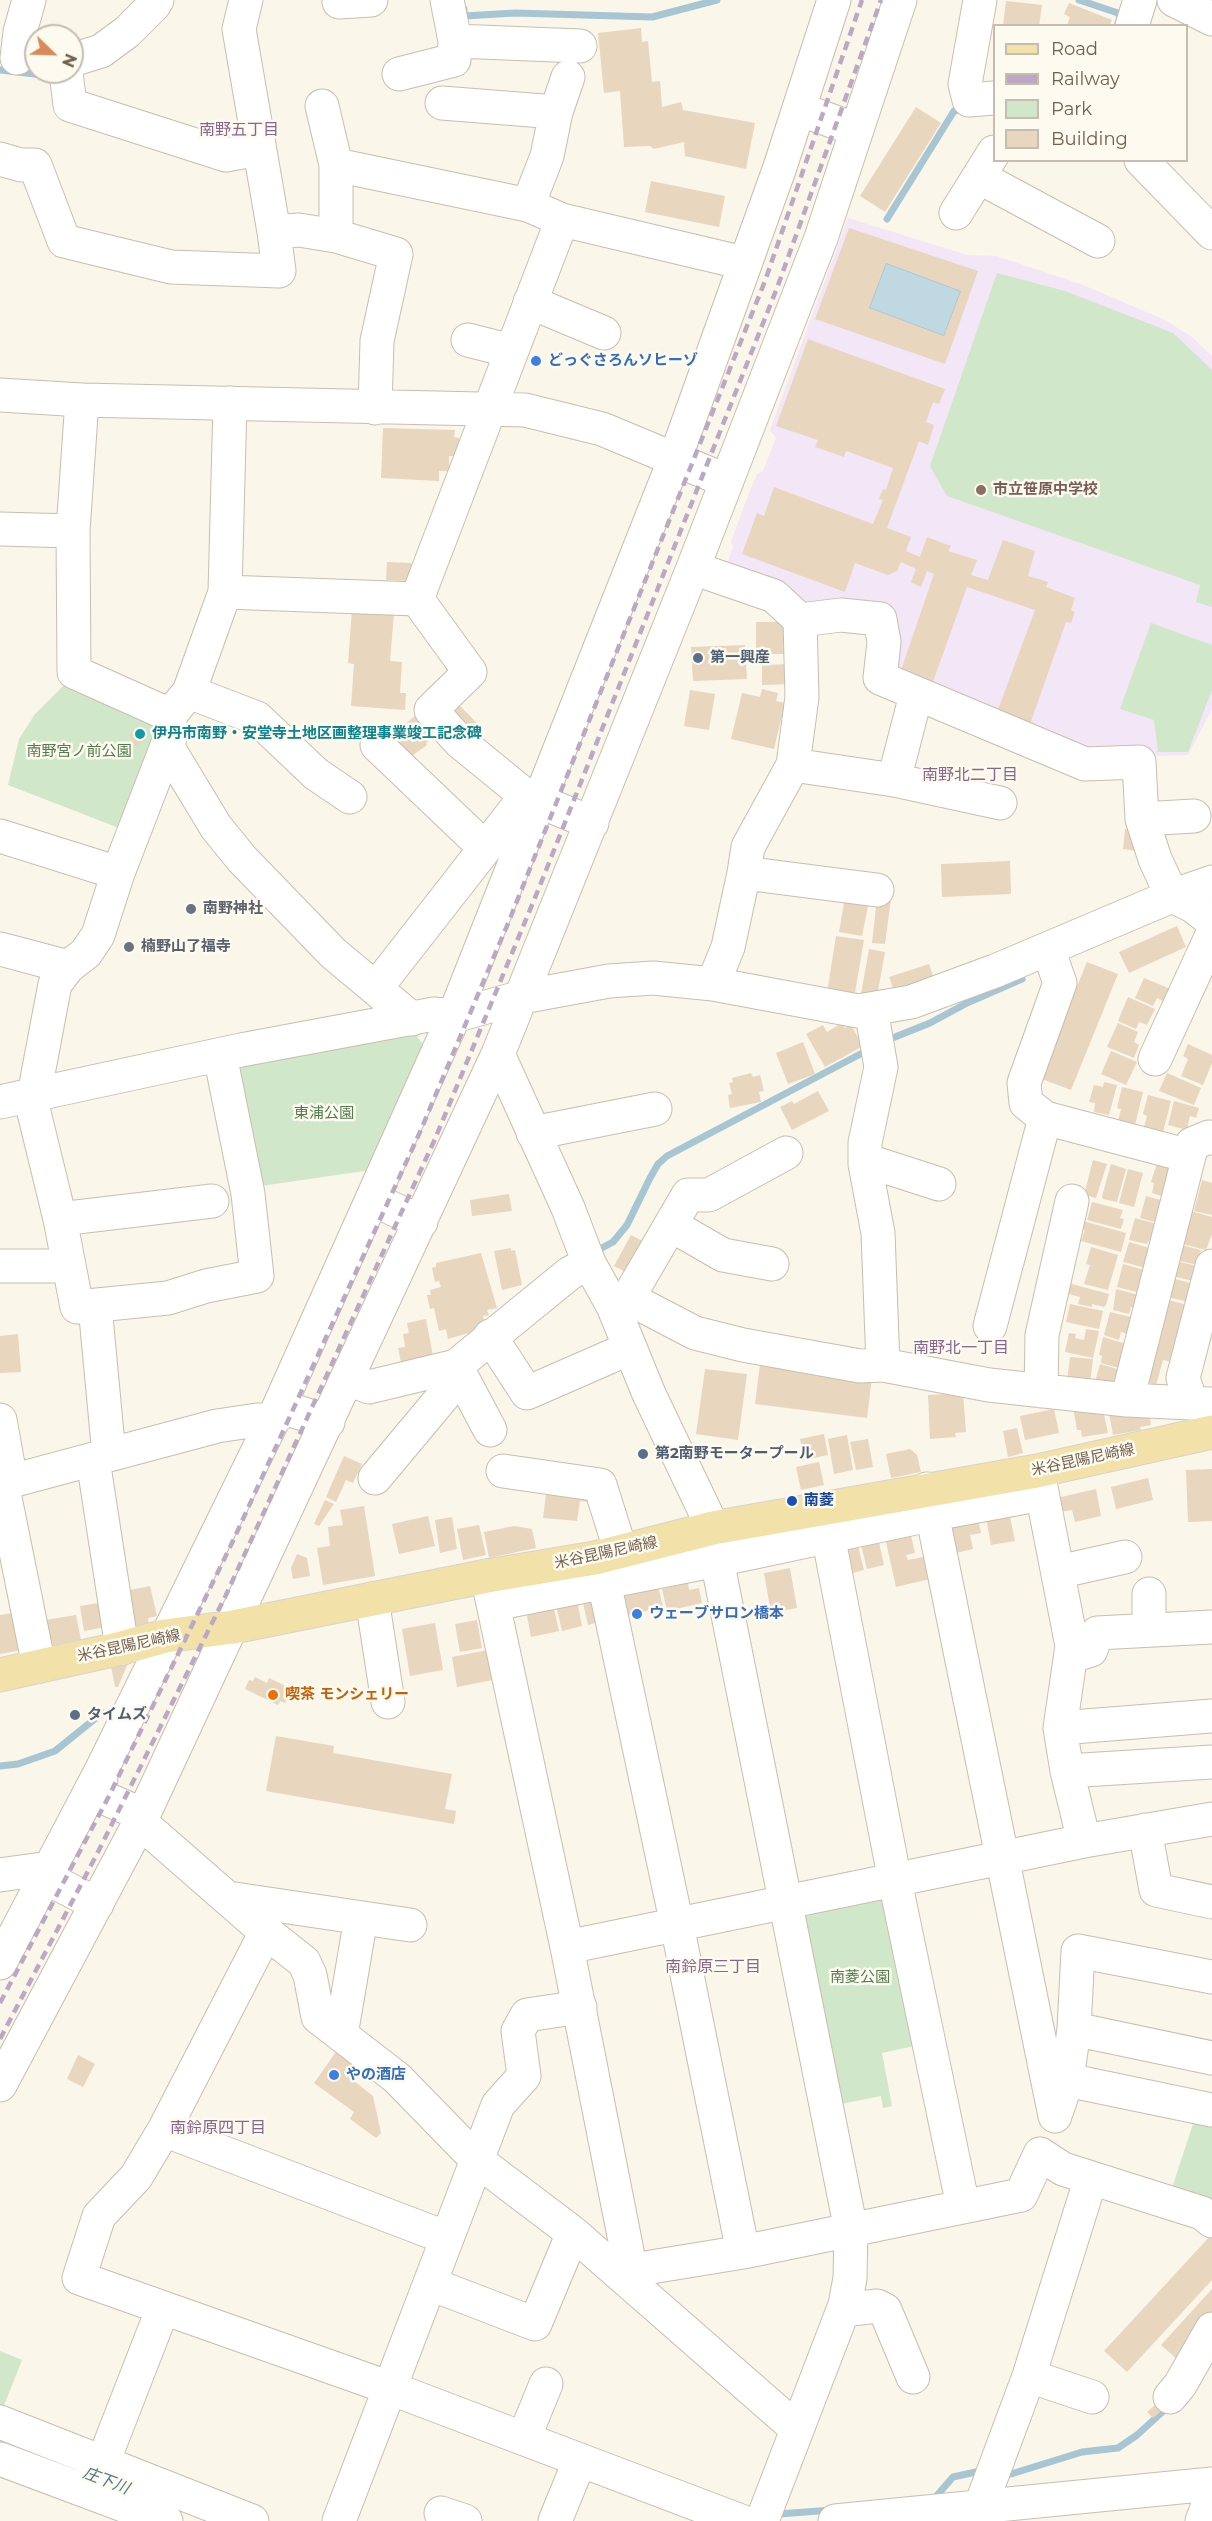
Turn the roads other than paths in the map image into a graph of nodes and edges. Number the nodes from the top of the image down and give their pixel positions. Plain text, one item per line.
1 (29, 0) edge
2 (157, 0) edge
3 (246, 0) edge
4 (371, 0) edge
5 (447, 0) edge
6 (834, 0) edge
7 (900, 0) edge
8 (980, 0) edge
9 (1140, 0) edge
10 (1174, 0) edge
11 (339, 2) dead end
12 (1212, 19) edge
13 (1133, 24) edge
14 (455, 41) junction
15 (580, 46) dead end
16 (84, 56) edge
17 (18, 58) edge
18 (399, 74) dead end
19 (568, 77) dead end
20 (67, 84) edge
21 (993, 98) edge
22 (442, 103) dead end
23 (322, 106) dead end
24 (799, 109) junction
25 (556, 112) junction
26 (857, 130) junction
27 (259, 149) junction
28 (0, 159) edge
29 (1143, 162) edge
30 (987, 164) edge
31 (336, 165) junction
32 (528, 205) junction
33 (956, 213) dead end
34 (562, 220) junction
35 (274, 232) junction
36 (1212, 233) edge
37 (336, 236) junction
38 (1098, 242) dead end
39 (744, 262) junction
40 (530, 302) junction
41 (604, 333) dead end
42 (468, 340) dead end
43 (511, 351) junction
44 (0, 395) edge
45 (82, 400) junction
46 (230, 403) junction
47 (375, 408) junction
48 (488, 410) junction
49 (675, 458) junction
50 (727, 481) junction
51 (0, 529) edge
52 (73, 531) junction
53 (693, 568) junction
54 (225, 592) junction
55 (417, 599) junction
56 (800, 620) junction
57 (916, 695) junction
58 (175, 718) junction
59 (377, 745) dead end
60 (793, 765) junction
61 (894, 780) junction
62 (990, 795) dead end
63 (350, 797) dead end
64 (533, 798) junction
65 (1194, 816) dead end
66 (1142, 819) junction
67 (592, 823) junction
68 (0, 836) edge
69 (485, 848) junction
70 (118, 873) junction
71 (744, 873) junction
72 (1212, 882) edge
73 (877, 890) dead end
74 (1172, 896) junction
75 (1212, 921) edge
76 (1212, 935) edge
77 (0, 948) edge
78 (1048, 949) junction
79 (68, 967) junction
80 (713, 984) junction
81 (376, 988) junction
82 (522, 998) junction
83 (871, 1009) junction
84 (454, 1016) junction
85 (412, 1018) junction
86 (1155, 1046) dead end
87 (219, 1054) junction
88 (498, 1054) junction
89 (22, 1098) edge
90 (655, 1109) dead end
91 (1045, 1118) junction
92 (533, 1133) junction
93 (1201, 1147) edge
94 (786, 1153) dead end
95 (865, 1164) junction
96 (938, 1187) dead end
97 (372, 1199) junction
98 (212, 1201) dead end
99 (1072, 1201) dead end
100 (60, 1219) junction
101 (421, 1222) junction
102 (671, 1225) junction
103 (589, 1263) junction
104 (772, 1264) dead end
105 (0, 1266) edge
106 (69, 1266) junction
107 (1212, 1266) edge
108 (620, 1302) junction
109 (95, 1305) junction
110 (990, 1326) dead end
111 (490, 1336) junction
112 (630, 1348) junction
113 (883, 1365) junction
114 (459, 1370) junction
115 (348, 1379) junction
116 (1041, 1390) junction
117 (1127, 1400) junction
118 (1202, 1404) edge
119 (0, 1420) edge
120 (273, 1420) junction
121 (328, 1422) junction
122 (490, 1430) dead end
123 (1212, 1432) edge
124 (101, 1457) junction
125 (375, 1478) dead end
126 (521, 1479) dead end
127 (4, 1483) edge
128 (1040, 1483) junction
129 (931, 1502) junction
130 (713, 1528) junction
131 (828, 1535) junction
132 (1125, 1557) dead end
133 (717, 1560) junction
134 (607, 1564) junction
135 (1058, 1572) junction
136 (491, 1590) junction
137 (1149, 1594) dead end
138 (372, 1599) junction
139 (233, 1627) junction
140 (1212, 1627) edge
141 (1149, 1630) junction
142 (165, 1636) junction
143 (122, 1648) junction
144 (1072, 1656) junction
145 (39, 1666) junction
146 (0, 1675) edge
147 (388, 1701) dead end
148 (1212, 1716) edge
149 (1060, 1728) junction
150 (1212, 1762) edge
151 (1067, 1771) junction
152 (101, 1772) junction
153 (1212, 1819) edge
154 (140, 1822) junction
155 (1145, 1830) junction
156 (1084, 1841) junction
157 (1003, 1858) junction
158 (50, 1868) junction
159 (0, 1875) edge
160 (895, 1881) junction
161 (228, 1898) junction
162 (786, 1902) junction
163 (1212, 1902) edge
164 (97, 1904) junction
165 (361, 1918) junction
166 (410, 1925) dead end
167 (677, 1925) junction
168 (266, 1932) junction
169 (567, 1947) junction
170 (0, 1963) edge
171 (1212, 1977) edge
172 (580, 2007) junction
173 (1074, 2029) junction
174 (341, 2035) junction
175 (1212, 2058) edge
176 (1067, 2080) junction
177 (0, 2085) edge
178 (1212, 2110) edge
179 (1055, 2116) junction
180 (164, 2130) junction
181 (1040, 2154) junction
182 (480, 2155) junction
183 (1090, 2178) junction
184 (963, 2206) junction
185 (1212, 2221) edge
186 (851, 2230) junction
187 (573, 2233) junction
188 (447, 2238) junction
189 (626, 2244) junction
190 (742, 2252) junction
191 (430, 2284) junction
192 (163, 2308) junction
193 (843, 2310) junction
194 (1212, 2329) edge
195 (1029, 2376) junction
196 (913, 2377) dead end
197 (546, 2384) dead end
198 (390, 2388) junction
199 (1092, 2397) dead end
200 (1170, 2397) dead end
201 (0, 2422) edge
202 (797, 2429) junction
203 (524, 2438) junction
204 (0, 2459) edge
205 (580, 2460) junction
206 (97, 2477) junction
207 (1212, 2484) edge
208 (1212, 2495) edge
209 (680, 2510) edge
210 (128, 2514) edge
211 (977, 2515) edge
212 (166, 2521) edge
213 (252, 2521) edge
214 (339, 2521) edge
215 (555, 2521) edge
216 (741, 2521) edge
217 (762, 2521) edge
218 (835, 2521) edge
219 (1202, 2521) edge

1 - 17 street
2 - 16 street
3 - 27 street
4 - 11 street
5 - 14 street
6 - 24 street
7 - 26 street
8 - 21 street
9 - 13 street
10 - 12 street
14 - 15 street
14 - 18 street
19 - 25 street
20 - 27 street
22 - 25 street
23 - 31 street
24 - 26 street
24 - 39 street
25 - 32 street
26 - 50 street
27 - 35 street
28 - 35 street
29 - 36 street
30 - 33 street
30 - 38 street
31 - 32 street
31 - 37 street
32 - 34 street
34 - 39 street
34 - 40 street
35 - 37 street
37 - 47 street
39 - 49 street
40 - 41 street
40 - 43 street
42 - 43 street
43 - 48 street
44 - 45 street
45 - 46 street
45 - 52 street
46 - 47 street
46 - 54 street
47 - 48 street
48 - 49 street
48 - 55 street
49 - 50 street
49 - 64 street
50 - 53 street
51 - 52 street
52 - 58 street
53 - 56 street
53 - 67 street
54 - 55 street
54 - 58 street
55 - 64 street
56 - 57 street
56 - 60 street
57 - 61 street
57 - 66 street
58 - 63 street
58 - 70 street
58 - 81 street
59 - 69 street
60 - 61 street
60 - 71 street
61 - 62 street
64 - 67 street
64 - 69 street
64 - 84 street
65 - 66 street
66 - 74 street
67 - 82 street
68 - 70 street
69 - 81 street
70 - 79 street
71 - 73 street
71 - 80 street
72 - 74 street
74 - 75 street
74 - 78 street
76 - 86 street
77 - 79 street
78 - 83 street
78 - 91 street
79 - 89 street
80 - 82 street
80 - 83 street
81 - 85 street
82 - 84 street
82 - 88 street
83 - 95 street
84 - 85 street
84 - 97 street
85 - 87 street
87 - 89 street
87 - 109 street
88 - 92 street
88 - 101 street
89 - 100 street
90 - 92 street
91 - 93 street
91 - 110 street
92 - 103 street
93 - 117 street
94 - 102 street
95 - 96 street
95 - 113 street
97 - 101 street
97 - 120 street
98 - 100 street
99 - 116 street
100 - 106 street
101 - 115 street
102 - 104 street
102 - 108 street
103 - 108 street
103 - 111 street
105 - 106 street
106 - 109 street
107 - 118 street
108 - 112 street
108 - 113 street
109 - 124 street
111 - 112 street
111 - 114 street
112 - 130 street
113 - 116 street
114 - 115 street
114 - 122 street
114 - 125 street
115 - 121 street
116 - 117 street
117 - 118 street
119 - 127 street
120 - 121 street
120 - 124 street
120 - 142 street
121 - 139 street
123 - 128 main road, 米谷昆陽尼崎線
124 - 127 street
124 - 143 street
126 - 134 street
127 - 145 street
128 - 129 main road, 米谷昆陽尼崎線
128 - 135 street
129 - 130 main road, 米谷昆陽尼崎線
129 - 131 street
129 - 157 street
130 - 133 street
130 - 134 main road, 米谷昆陽尼崎線
131 - 133 street
131 - 160 street
132 - 135 street
133 - 134 street
133 - 162 street
134 - 136 main road, 米谷昆陽尼崎線
134 - 167 street
135 - 144 street
136 - 138 main road, 米谷昆陽尼崎線
136 - 169 street
137 - 141 street
138 - 139 main road, 米谷昆陽尼崎線
138 - 147 street
139 - 142 main road, 米谷昆陽尼崎線
139 - 154 street
140 - 141 street
141 - 144 street
142 - 143 main road, 米谷昆陽尼崎線
142 - 152 street
143 - 145 main road, 米谷昆陽尼崎線
144 - 149 street
145 - 146 main road, 米谷昆陽尼崎線
148 - 149 street
149 - 151 street
150 - 151 street
151 - 156 street
152 - 154 street
152 - 158 street
153 - 155 street
154 - 161 street
154 - 164 street
155 - 156 street
155 - 163 street
156 - 157 street
157 - 160 street
157 - 179 street
158 - 159 street
158 - 164 street
158 - 170 street
160 - 162 street
160 - 184 street
161 - 165 street
161 - 168 street
162 - 167 street
162 - 186 street
164 - 177 street
165 - 166 street
165 - 174 street
167 - 169 street
167 - 190 street
168 - 174 street
168 - 180 street
169 - 172 street
171 - 173 street
172 - 182 street
172 - 189 street
173 - 175 street
173 - 176 street
174 - 182 street
176 - 178 street
176 - 179 street
179 - 181 street
180 - 188 street
180 - 192 street
181 - 183 street
181 - 184 street
182 - 187 street
182 - 188 street
182 - 189 street
183 - 185 street
183 - 195 street
184 - 186 street
186 - 190 street
186 - 193 street
187 - 191 street
187 - 202 street
188 - 191 street
189 - 190 street
191 - 198 street
192 - 198 street
192 - 206 street
193 - 196 street
193 - 202 street
194 - 200 street
195 - 199 street
195 - 211 street
197 - 203 street
198 - 203 street
198 - 214 street
201 - 206 street
202 - 217 street
203 - 205 street
204 - 206 street
205 - 209 street
205 - 215 street
206 - 210 street
206 - 213 street
207 - 211 street
208 - 219 street
209 - 216 street
210 - 212 street
211 - 218 street

